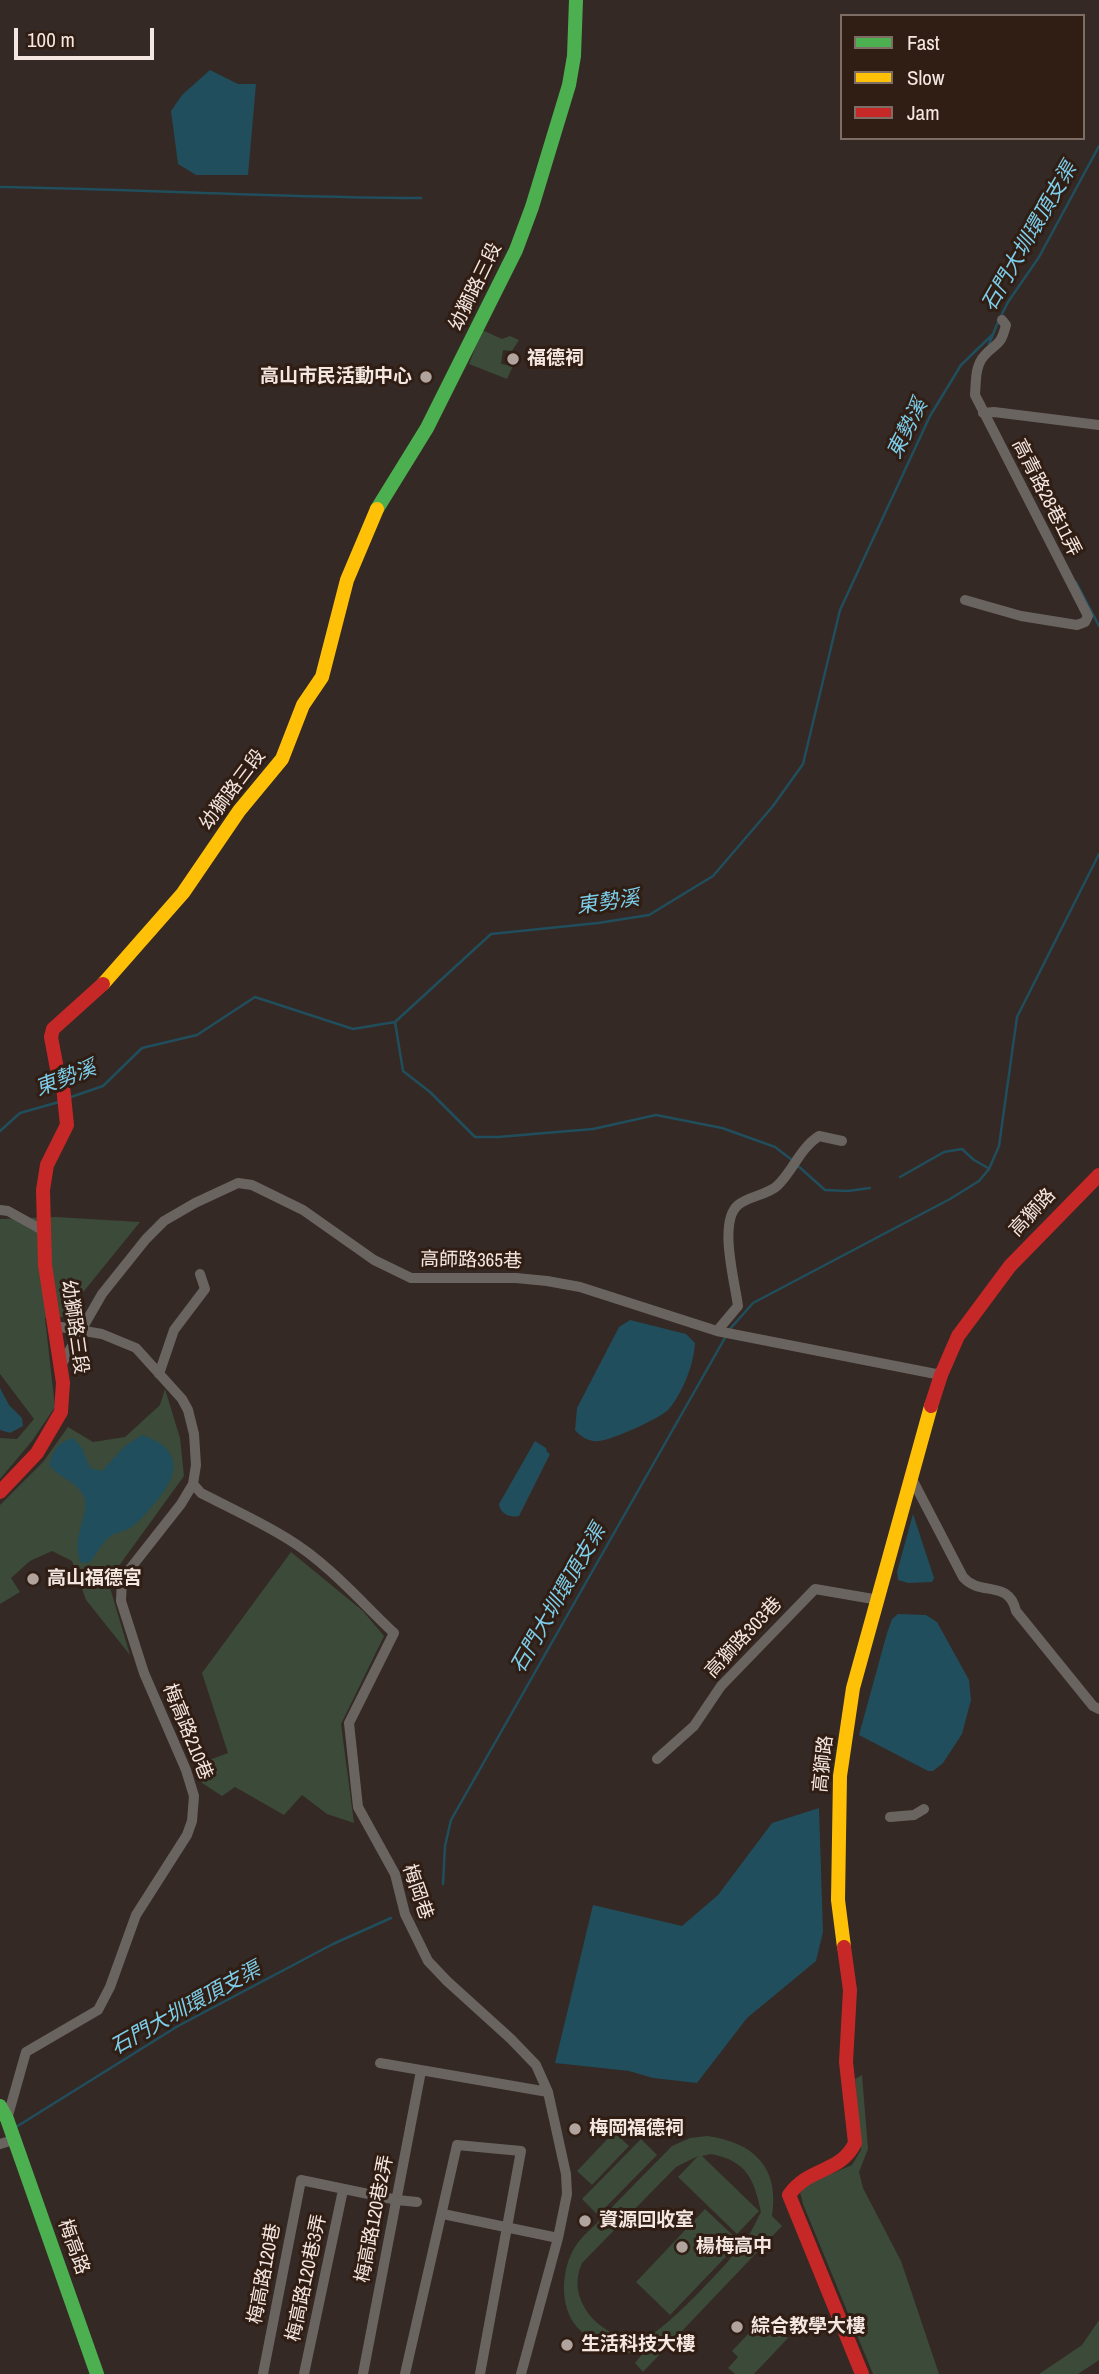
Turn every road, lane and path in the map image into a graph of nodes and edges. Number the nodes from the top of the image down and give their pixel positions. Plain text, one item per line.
1 (576, 0) edge
2 (1002, 320) dead end
3 (984, 413) junction
4 (1099, 425) edge
5 (965, 600) dead end
6 (842, 1140) dead end
7 (1099, 1175) edge
8 (0, 1210) edge
9 (44, 1231) junction
10 (200, 1274) dead end
11 (55, 1326) junction
12 (717, 1331) junction
13 (81, 1332) junction
14 (60, 1368) junction
15 (159, 1374) junction
16 (941, 1375) junction
17 (912, 1479) junction
18 (193, 1484) junction
19 (0, 1492) edge
20 (878, 1600) junction
21 (1099, 1709) edge
22 (657, 1759) dead end
23 (924, 1809) dead end
24 (890, 1817) dead end
25 (380, 2063) dead end
26 (421, 2071) junction
27 (548, 2092) junction
28 (7, 2128) edge
29 (343, 2190) junction
30 (397, 2200) junction
31 (417, 2202) dead end
32 (443, 2214) junction
33 (509, 2228) junction
34 (558, 2238) junction
35 (97, 2374) edge
36 (264, 2374) edge
37 (304, 2374) edge
38 (363, 2374) edge
39 (405, 2374) edge
40 (480, 2374) edge
41 (521, 2374) edge
42 (862, 2374) edge

1 - 9 street, 幼獅路三段
2 - 3 street, 高青路28巷11弄
3 - 4 street
3 - 5 street, 高青路28巷11弄
6 - 12 street
7 - 16 street, 高獅路
8 - 9 street
9 - 11 street, 幼獅路三段
10 - 15 street
11 - 13 street
11 - 14 street, 幼獅路三段
12 - 13 street, 高師路365巷
12 - 16 street, 高師路365巷
13 - 14 street, 高師路365巷
13 - 15 street
14 - 19 street, 幼獅路三段
15 - 18 street
16 - 17 street, 高獅路
17 - 20 street, 高獅路
17 - 21 street
18 - 27 street, 梅岡巷
18 - 28 street, 梅高路210巷
20 - 22 street, 高獅路303巷
20 - 42 street, 高獅路
23 - 24 street
25 - 26 street
26 - 27 street
26 - 30 street, 梅高路120巷2弄
27 - 34 street, 梅岡巷
28 - 35 street, 梅高路
29 - 30 street
29 - 36 street, 梅高路120巷
29 - 37 street, 梅高路120巷3弄
30 - 31 street
30 - 38 street, 梅高路120巷2弄
32 - 33 street
32 - 33 street
32 - 39 street
33 - 34 street
33 - 40 street
34 - 41 street, 梅岡巷

